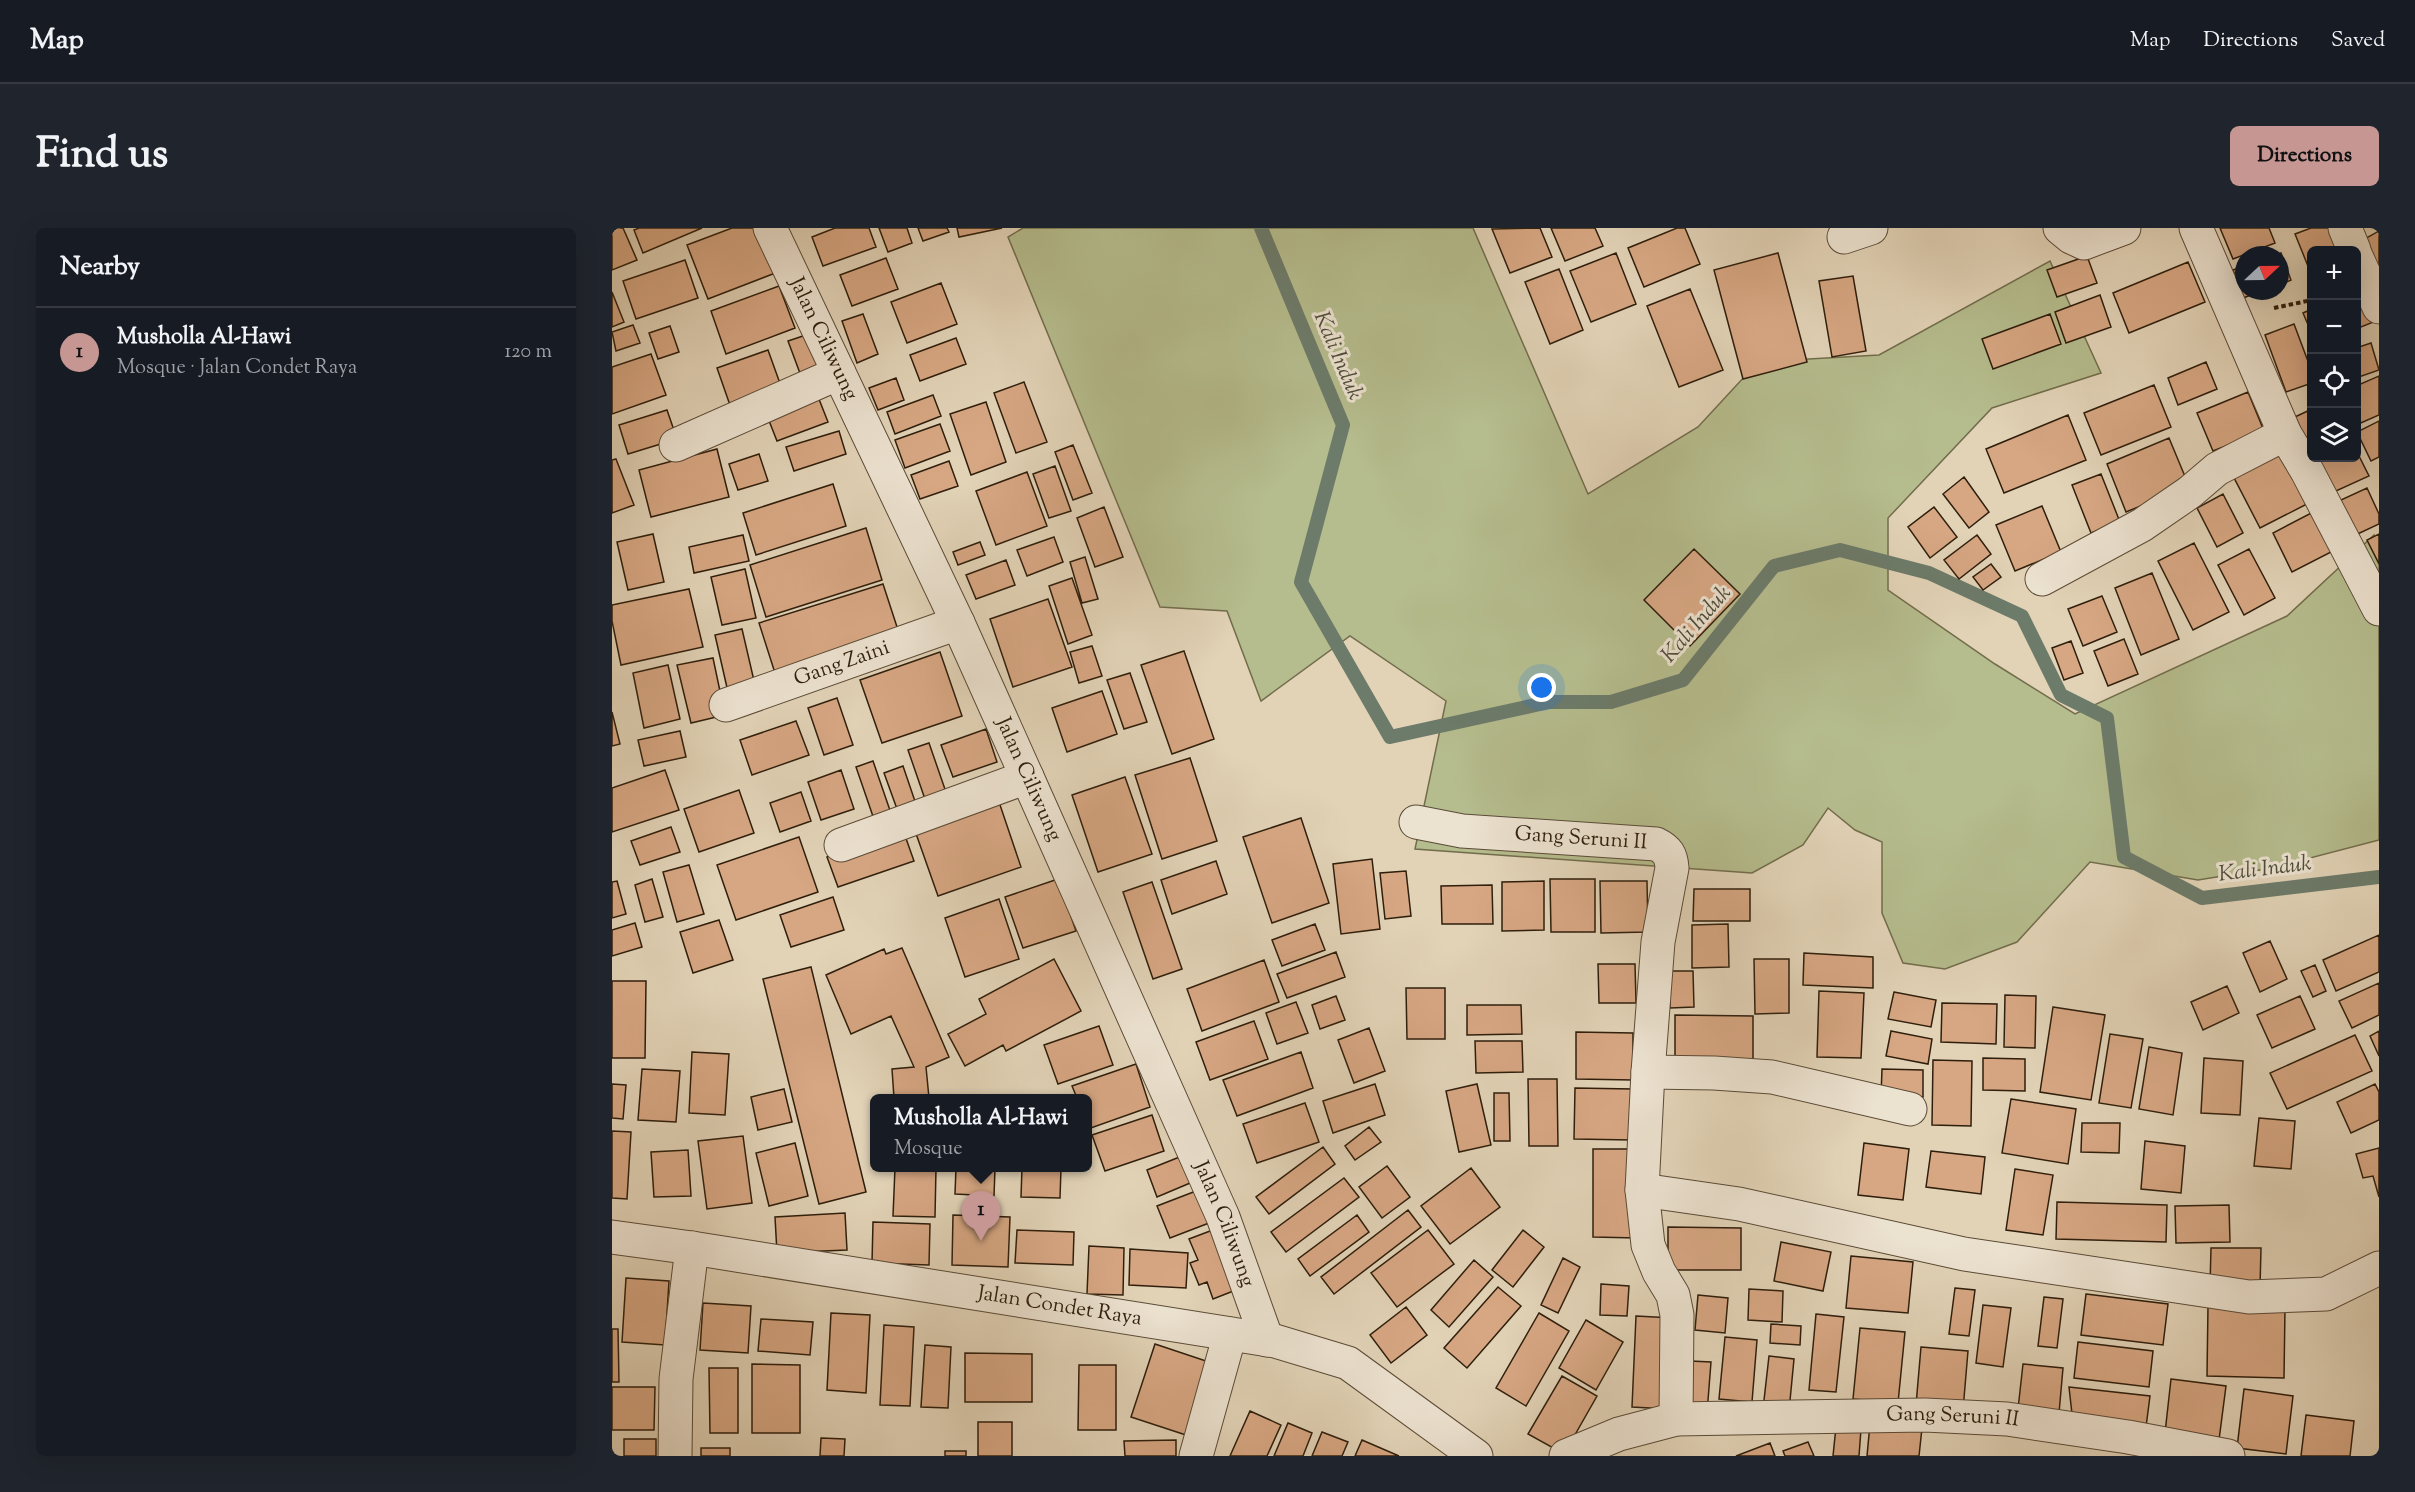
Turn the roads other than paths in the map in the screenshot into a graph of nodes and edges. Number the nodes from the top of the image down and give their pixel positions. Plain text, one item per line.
1 (770, 228) edge
2 (2060, 228) edge
3 (2124, 228) edge
4 (2196, 228) edge
5 (2345, 228) edge
6 (2352, 246) edge
7 (2361, 267) edge
8 (2379, 307) edge
9 (838, 373) junction
10 (2285, 434) junction
11 (676, 445) dead end
12 (2042, 579) dead end
13 (2379, 609) edge
14 (958, 623) junction
15 (726, 705) dead end
16 (1027, 777) junction
17 (1416, 822) dead end
18 (841, 845) dead end
19 (1648, 1072) junction
20 (1910, 1108) dead end
21 (1642, 1190) junction
22 (612, 1237) edge
23 (692, 1248) junction
24 (2379, 1268) edge
25 (1230, 1334) junction
26 (1267, 1340) junction
27 (1676, 1419) junction
28 (675, 1456) edge
29 (1196, 1456) edge
30 (1476, 1456) edge
31 (1566, 1456) edge
32 (2228, 1456) edge

1 - 9 street, Jalan Ciliwung
2 - 3 street
4 - 10 street
5 - 6 street
7 - 8 street
9 - 11 street
9 - 14 street, Jalan Ciliwung
10 - 12 street
10 - 13 street
14 - 15 street, Gang Zaini
14 - 16 street, Jalan Ciliwung
16 - 18 street
16 - 26 street, Jalan Ciliwung
17 - 19 street, Gang Seruni II
19 - 20 street
19 - 21 street, Gang Seruni II
21 - 24 street
21 - 27 street, Gang Seruni II
22 - 23 street, Jalan Condet Raya
23 - 25 street, Jalan Condet Raya
23 - 28 street
25 - 26 street, Jalan Condet Raya
25 - 29 street
26 - 30 street, Jalan Condet Raya
27 - 31 street, Gang Seruni II
27 - 32 street, Gang Seruni II

